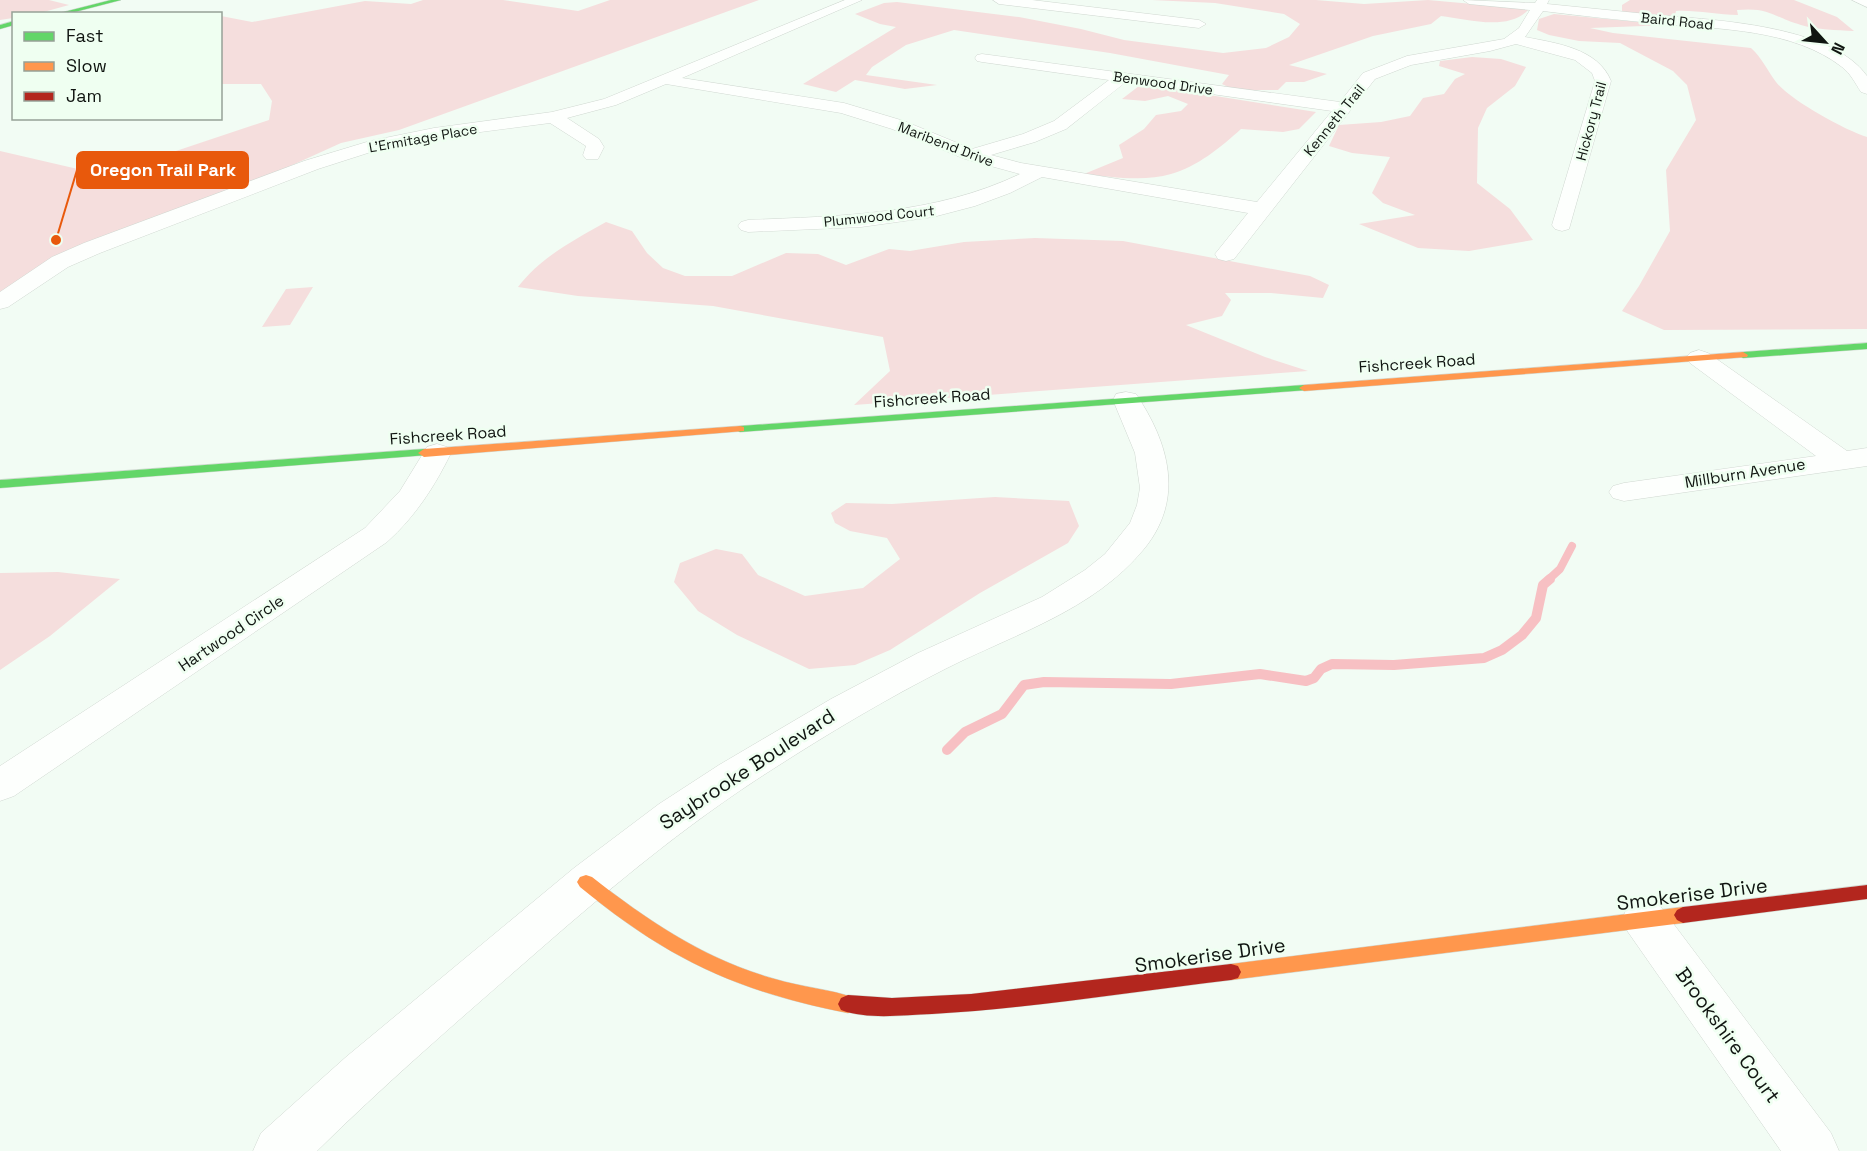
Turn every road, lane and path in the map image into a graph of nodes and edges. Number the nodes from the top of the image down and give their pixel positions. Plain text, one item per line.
1 (118, 0) edge
2 (856, 0) edge
3 (999, 0) edge
4 (1469, 0) edge
5 (1858, 0) edge
6 (1867, 3) edge
7 (1541, 4) edge
8 (67, 12) edge
9 (1198, 24) dead end
10 (1515, 39) junction
11 (982, 58) dead end
12 (1840, 59) junction
13 (1867, 61) edge
14 (1123, 77) junction
15 (668, 80) junction
16 (1867, 88) edge
17 (1343, 107) junction
18 (553, 117) junction
19 (592, 155) dead end
20 (971, 155) junction
21 (1038, 172) junction
22 (1262, 209) junction
23 (1562, 225) dead end
24 (748, 226) dead end
25 (1226, 254) dead end
26 (0, 302) edge
27 (1867, 346) edge
28 (1699, 358) junction
29 (1125, 400) junction
30 (437, 453) junction
31 (1853, 458) edge
32 (0, 484) edge
33 (1623, 492) dead end
34 (0, 786) edge
35 (586, 882) junction
36 (1867, 892) edge
37 (1644, 919) junction
38 (280, 1151) edge
39 (1812, 1151) edge

1 - 8 main road
2 - 15 street, L'Ermitage Place
3 - 9 street
4 - 7 street, Baird Road
5 - 6 street
7 - 10 street
7 - 12 street, Baird Road
10 - 17 street, Kenneth Trail
10 - 23 street, Hickory Trail
11 - 14 street, Benwood Drive
12 - 13 street
12 - 16 street, Baird Road
14 - 17 street, Benwood Drive
14 - 20 street
15 - 18 street, L'Ermitage Place
15 - 20 street, Maribend Drive
17 - 22 street, Kenneth Trail
18 - 19 street
18 - 26 street, L'Ermitage Place
20 - 21 street, Maribend Drive
21 - 22 street, Maribend Drive
21 - 24 street, Plumwood Court
22 - 25 street, Kenneth Trail
27 - 28 main road, Fishcreek Road
28 - 29 main road, Fishcreek Road
28 - 31 street
29 - 30 main road, Fishcreek Road
29 - 35 street, Saybrooke Boulevard
30 - 32 main road, Fishcreek Road
30 - 34 street, Hartwood Circle
31 - 33 street, Millburn Avenue
35 - 37 main road, Smokerise Drive
35 - 38 street, Saybrooke Boulevard
36 - 37 main road, Smokerise Drive
37 - 39 street, Brookshire Court

